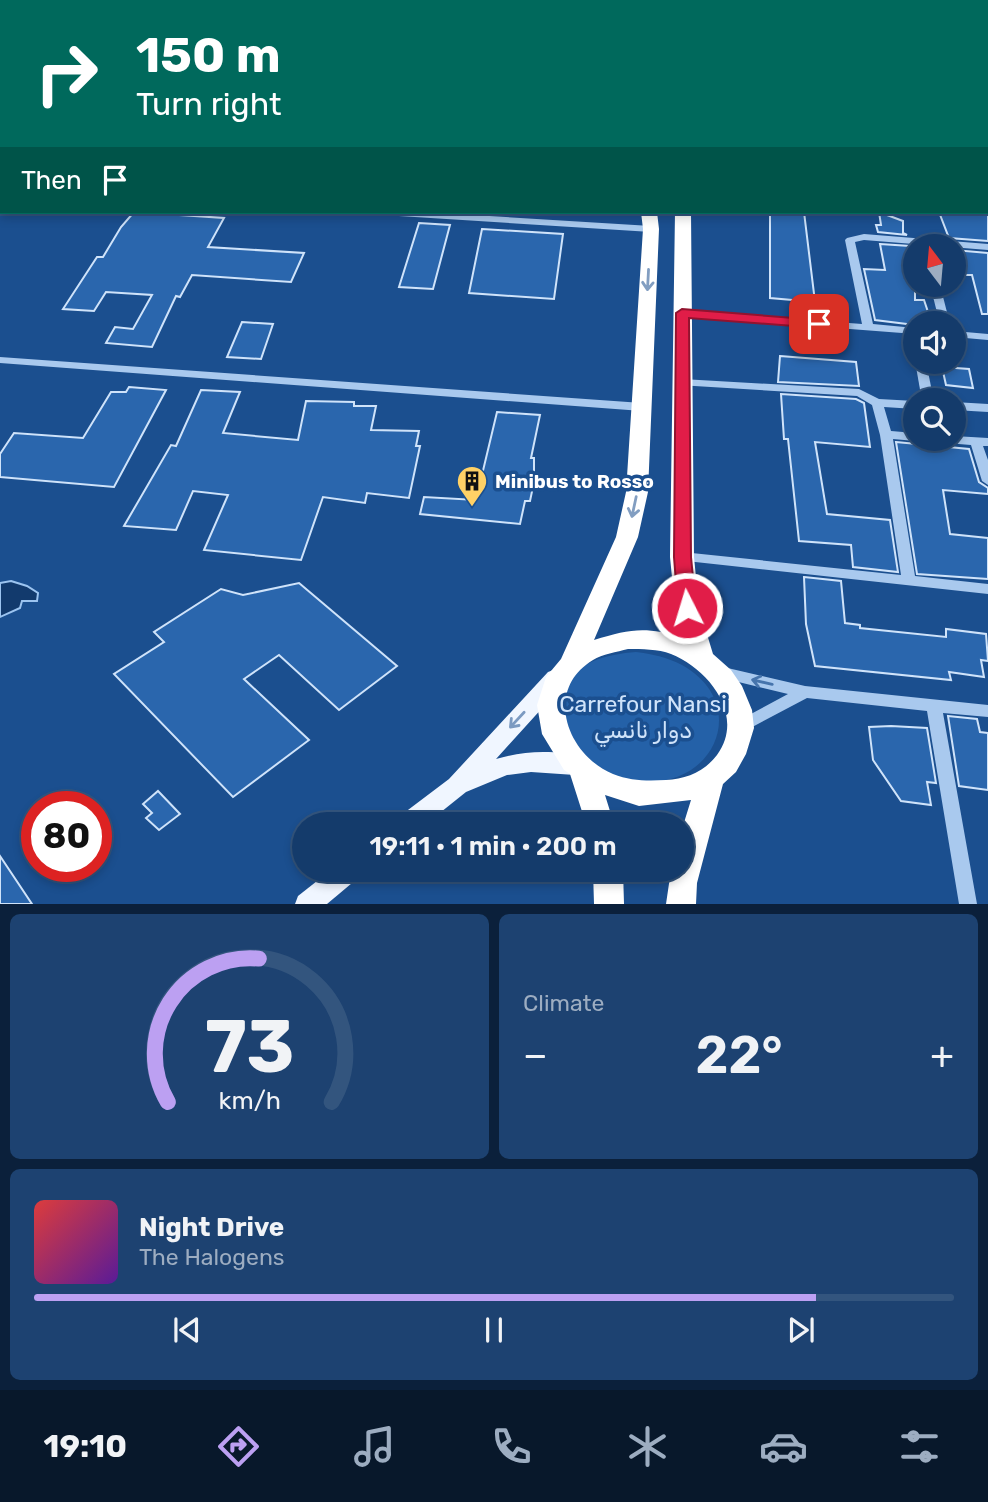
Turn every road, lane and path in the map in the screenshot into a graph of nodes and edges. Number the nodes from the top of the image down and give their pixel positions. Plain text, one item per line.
1 (450, 214) edge
2 (683, 214) edge
3 (650, 220) edge
4 (903, 242) edge
5 (966, 246) edge
6 (988, 247) edge
7 (682, 313) junction
8 (868, 328) junction
9 (903, 330) edge
10 (966, 335) edge
11 (988, 337) edge
12 (0, 360) edge
13 (682, 383) junction
14 (877, 403) junction
15 (903, 404) edge
16 (642, 407) junction
17 (966, 407) edge
18 (988, 408) edge
19 (886, 435) junction
20 (903, 436) edge
21 (982, 442) edge
22 (988, 481) edge
23 (682, 557) junction
24 (909, 582) junction
25 (988, 589) edge
26 (568, 665) junction
27 (710, 665) junction
28 (805, 692) junction
29 (934, 706) junction
30 (988, 711) edge
31 (741, 727) junction
32 (579, 768) junction
33 (711, 778) junction
34 (457, 786) junction
35 (423, 812) edge
36 (596, 812) edge
37 (334, 882) edge
38 (608, 882) edge
39 (307, 904) edge
40 (609, 904) edge
41 (681, 904) edge
42 (968, 904) edge

1 - 3 street
2 - 7 highway
3 -> 16 highway
4 - 8 street
5 - 6 street
7 - 8 street
7 - 13 highway
8 - 9 street
10 - 11 street
12 - 16 street
13 - 14 street
13 - 23 highway
14 - 15 street
14 - 19 street
16 -> 26 highway
17 - 18 street
19 - 20 street
19 - 24 street
21 - 22 street
23 - 24 street
23 - 27 highway
24 - 25 street
26 - 27 highway
26 - 32 highway
26 -> 34 main road
28 -> 27 street
27 - 31 highway
28 - 29 street
28 - 31 street
29 - 30 street
29 - 42 street
31 - 33 highway
32 - 33 highway
32 - 34 main road
32 - 36 highway
33 - 41 highway
34 - 35 main road
37 - 39 main road
38 - 40 highway

